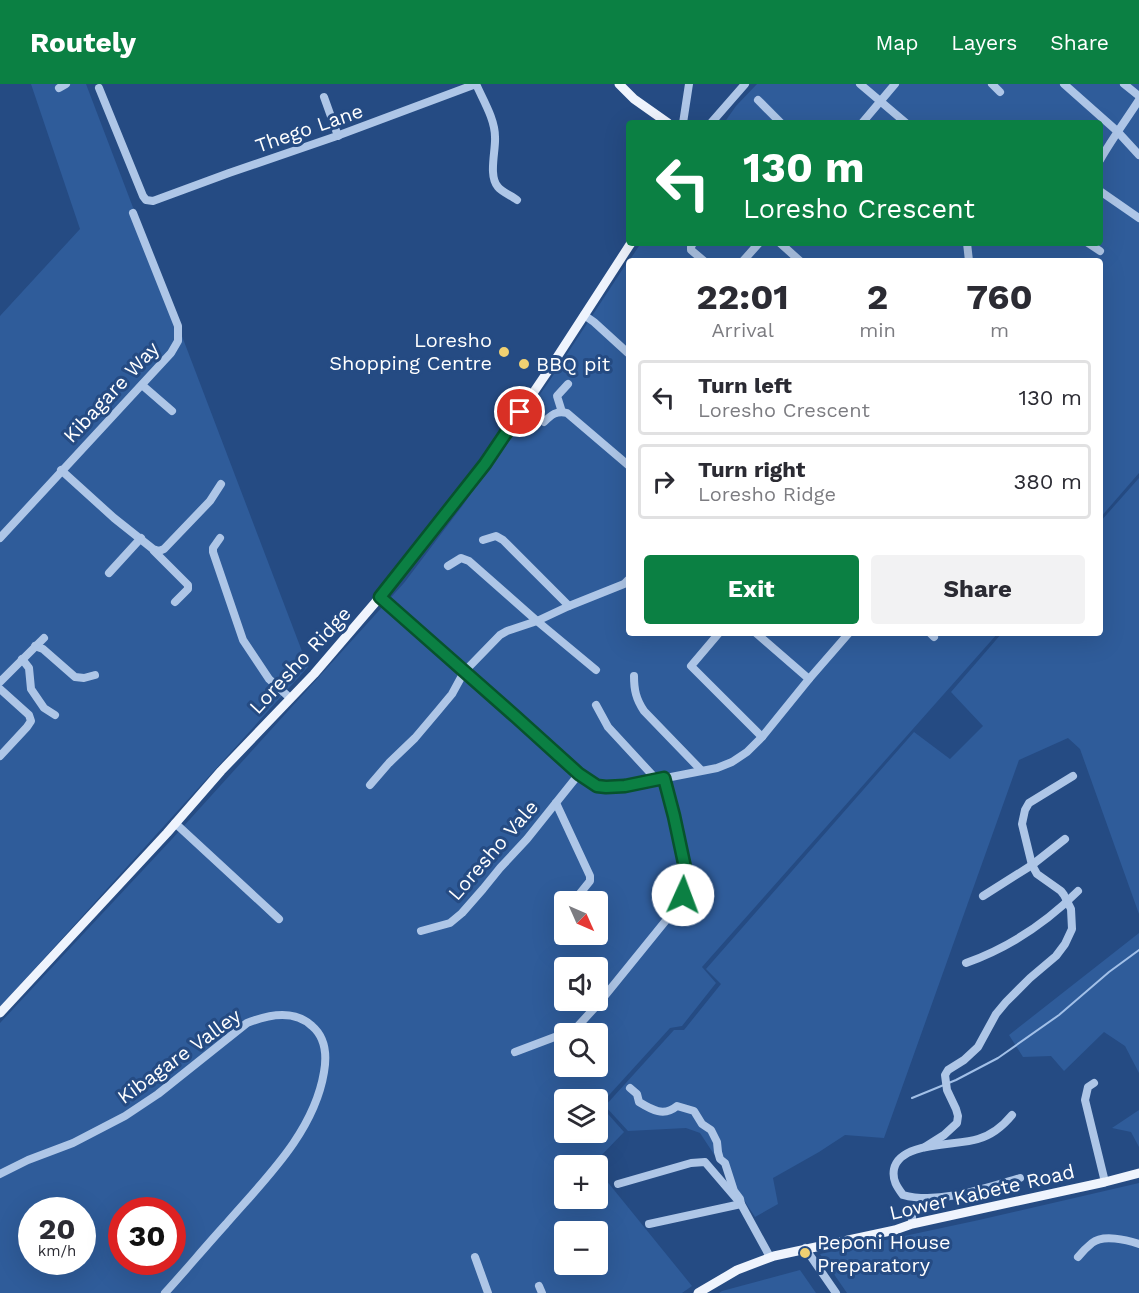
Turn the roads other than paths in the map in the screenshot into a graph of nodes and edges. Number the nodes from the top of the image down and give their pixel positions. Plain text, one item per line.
1 (109, 84) edge
2 (476, 84) edge
3 (619, 84) edge
4 (689, 84) edge
5 (745, 84) edge
6 (860, 84) edge
7 (895, 84) edge
8 (992, 84) edge
9 (1064, 84) edge
10 (1124, 84) edge
11 (96, 86) edge
12 (1000, 92) dead end
13 (324, 97) dead end
14 (1139, 98) edge
15 (758, 100) dead end
16 (880, 101) junction
17 (664, 120) edge
18 (683, 120) edge
19 (714, 120) edge
20 (778, 120) edge
21 (864, 120) edge
22 (902, 120) edge
23 (1117, 132) junction
24 (338, 136) junction
25 (1103, 155) edge
26 (1139, 155) edge
27 (1103, 193) edge
28 (517, 200) dead end
29 (133, 213) dead end
30 (1139, 218) edge
31 (629, 246) edge
32 (692, 246) edge
33 (756, 246) edge
34 (783, 246) edge
35 (1092, 246) edge
36 (1100, 251) dead end
37 (701, 258) edge
38 (746, 258) edge
39 (797, 258) edge
40 (584, 315) junction
41 (626, 351) edge
42 (568, 384) dead end
43 (142, 385) junction
44 (172, 411) dead end
45 (562, 412) junction
46 (544, 422) dead end
47 (626, 463) edge
48 (61, 470) junction
49 (221, 484) dead end
50 (0, 538) edge
51 (141, 538) junction
52 (220, 538) dead end
53 (483, 540) dead end
54 (153, 549) junction
55 (448, 566) dead end
56 (109, 573) dead end
57 (626, 581) edge
58 (380, 597) junction
59 (175, 602) dead end
60 (569, 606) junction
61 (537, 621) junction
62 (716, 636) edge
63 (759, 636) edge
64 (846, 636) edge
65 (44, 638) dead end
66 (35, 646) junction
67 (22, 659) junction
68 (596, 670) dead end
69 (464, 672) junction
70 (95, 675) dead end
71 (634, 676) dead end
72 (809, 679) junction
73 (0, 682) edge
74 (1, 693) edge
75 (290, 698) junction
76 (597, 705) dead end
77 (55, 715) dead end
78 (762, 737) junction
79 (0, 756) edge
80 (702, 770) junction
81 (579, 774) junction
82 (1073, 776) dead end
83 (660, 778) junction
84 (370, 785) dead end
85 (556, 803) junction
86 (175, 823) junction
87 (1065, 839) dead end
88 (1032, 865) junction
89 (582, 891) edge
90 (1078, 891) dead end
91 (983, 896) dead end
92 (1067, 902) junction
93 (279, 919) dead end
94 (421, 931) dead end
95 (966, 963) dead end
96 (0, 1013) edge
97 (515, 1052) dead end
98 (1094, 1083) dead end
99 (630, 1088) dead end
100 (1012, 1115) dead end
101 (925, 1146) junction
102 (1139, 1173) edge
103 (0, 1174) edge
104 (1020, 1178) dead end
105 (1105, 1182) junction
106 (618, 1184) dead end
107 (912, 1203) junction
108 (741, 1204) junction
109 (649, 1224) dead end
110 (912, 1224) junction
111 (1139, 1244) edge
112 (805, 1248) junction
113 (476, 1257) dead end
114 (770, 1257) junction
115 (1078, 1257) dead end
116 (165, 1293) edge
117 (489, 1293) edge
118 (698, 1293) edge
119 (836, 1293) edge

1 - 11 street
2 - 24 street, Thego Lane
2 - 28 street
3 - 17 main road
4 - 18 street
5 - 19 street
6 - 16 street
7 - 16 street
8 - 12 street
9 - 23 street
10 - 14 street
11 - 24 street, Thego Lane
13 - 24 street
14 - 23 street
15 - 20 street
16 - 21 street
16 - 22 street
23 - 25 street
23 - 26 street
27 - 30 street
29 - 43 street, Kibagare Way
31 - 40 main road, Loresho Ridge
32 - 37 street
33 - 38 street
34 - 39 street
35 - 36 street
40 - 41 street
40 - 58 main road, Loresho Ridge
42 - 45 street
43 - 44 street
43 - 48 street, Kibagare Way
45 - 46 street
45 - 47 street
48 - 50 street, Kibagare Way
48 - 51 street
49 - 54 street
51 - 54 street
51 - 56 street
52 - 75 street
53 - 60 street
54 - 59 street
55 - 61 street
57 - 60 street
58 - 69 street
58 - 75 main road, Loresho Ridge
60 - 61 street
61 - 68 street
61 - 69 street
62 - 78 street
63 - 72 street
64 - 72 street
65 - 66 street
66 - 67 street
66 - 70 street
67 - 73 street
67 - 77 street
69 - 81 street
69 - 84 street
71 - 80 street
72 - 78 street
74 - 79 street
75 - 86 main road, Loresho Ridge
76 - 83 street
78 - 80 street
80 - 83 street
81 - 83 street
81 - 85 street, Loresho Vale
82 - 88 street
83 - 97 street
85 - 89 street
85 - 94 street, Loresho Vale
86 - 93 street
86 - 96 main road, Loresho Ridge
87 - 88 street
88 - 91 street
88 - 92 street
90 - 92 street
92 - 95 street
92 - 101 street
98 - 105 street
99 - 108 street
100 - 101 street
101 - 107 street
102 - 105 main road, Lower Kabete Road
103 - 116 street, Kibagare Valley
104 - 107 street
105 - 110 main road, Lower Kabete Road
106 - 108 street
107 - 110 street
108 - 109 street
108 - 114 street
110 - 112 main road, Lower Kabete Road
111 - 115 street
112 - 114 main road, Lower Kabete Road
112 - 119 street
113 - 117 street
114 - 118 main road, Lower Kabete Road

